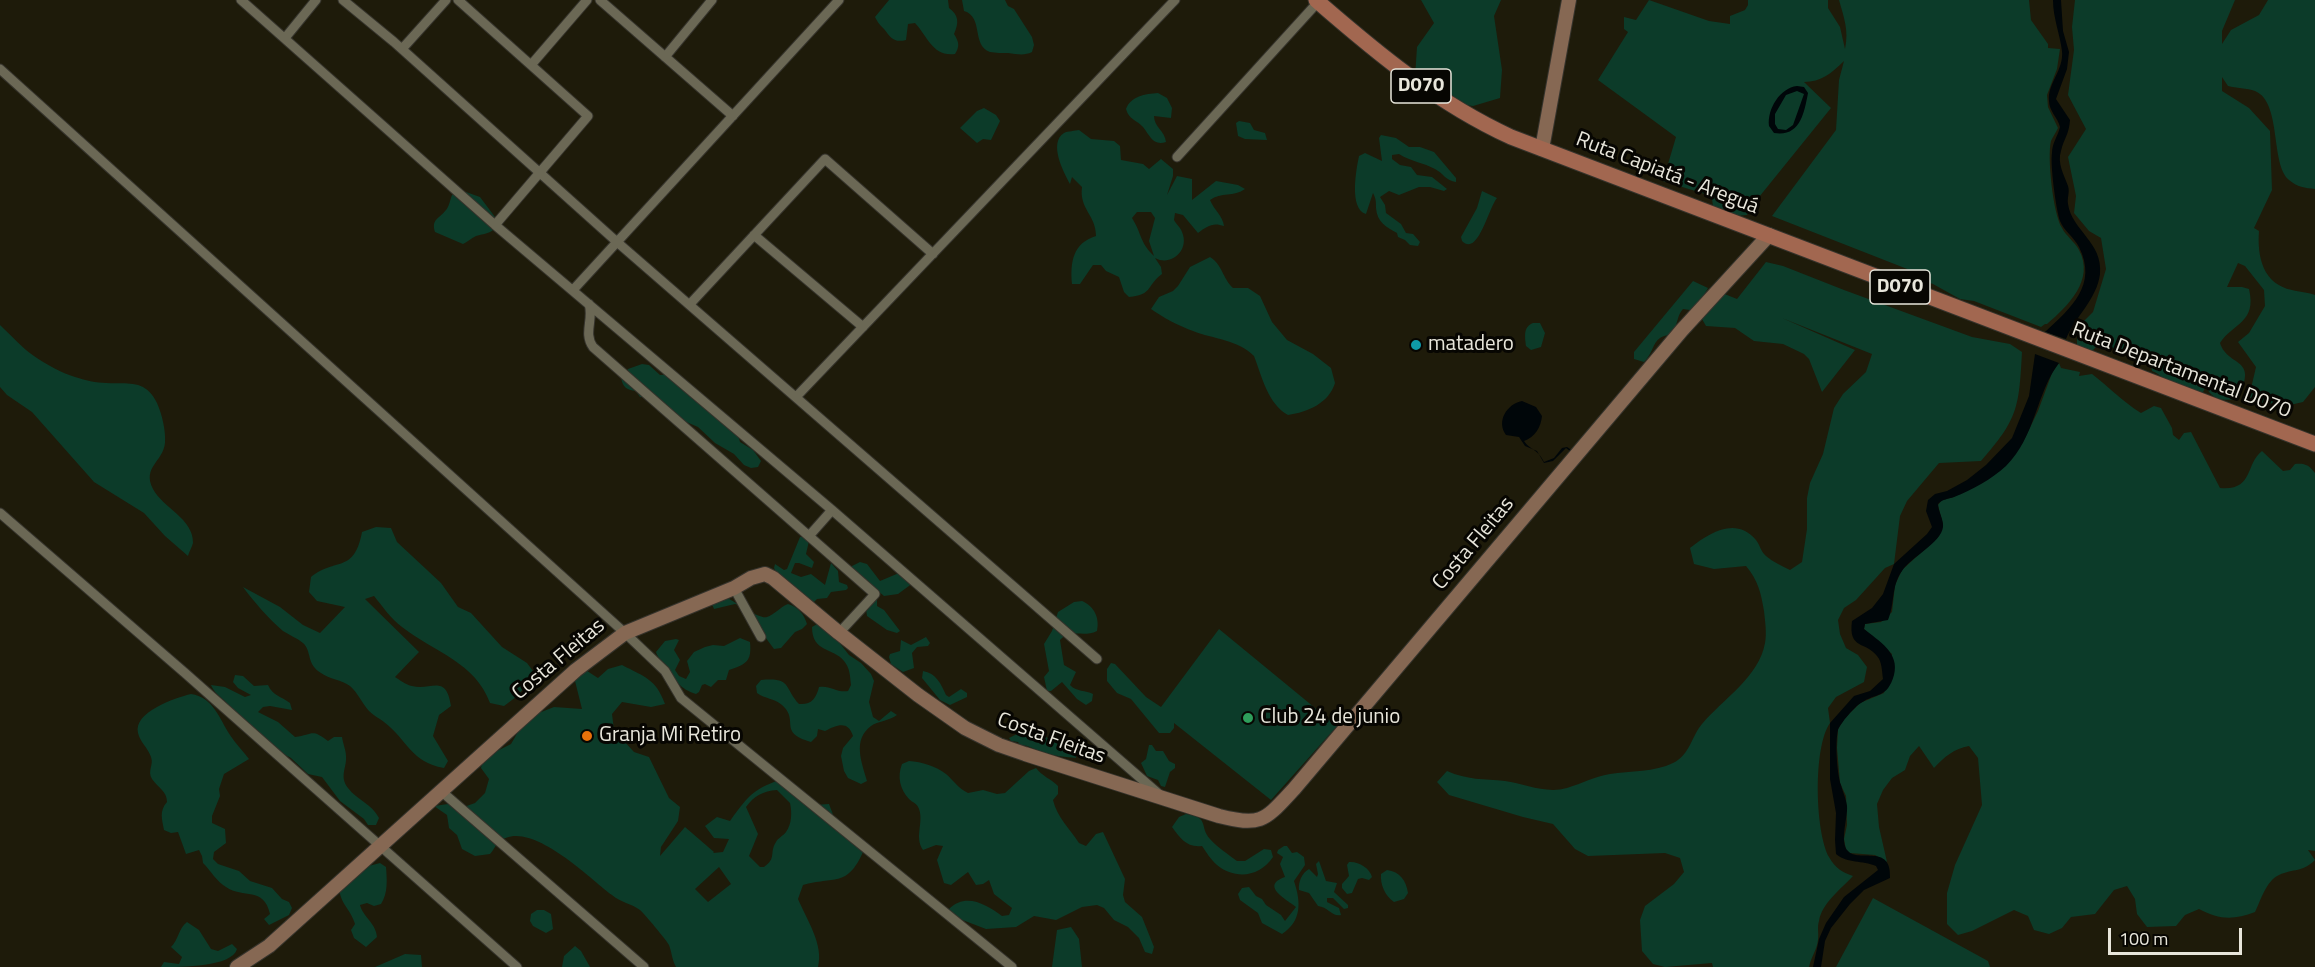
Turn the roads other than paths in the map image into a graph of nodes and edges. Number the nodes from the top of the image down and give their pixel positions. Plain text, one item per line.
1 (241, 0) edge
2 (316, 0) edge
3 (343, 0) edge
4 (446, 0) edge
5 (458, 0) edge
6 (587, 0) edge
7 (600, 0) edge
8 (712, 0) edge
9 (839, 0) edge
10 (1175, 0) edge
11 (1569, 0) edge
12 (1317, 1) edge
13 (285, 38) junction
14 (402, 49) junction
15 (665, 57) junction
16 (531, 65) junction
17 (0, 69) edge
18 (733, 116) junction
19 (1542, 149) junction
20 (1177, 157) dead end
21 (540, 172) junction
22 (495, 225) junction
23 (754, 235) junction
24 (1769, 235) junction
25 (617, 242) junction
26 (933, 254) junction
27 (573, 290) junction
28 (589, 304) junction
29 (690, 304) junction
30 (863, 327) junction
31 (2033, 337) joint
32 (796, 397) junction
33 (2315, 444) edge
34 (832, 510) junction
35 (0, 513) edge
36 (809, 536) junction
37 (734, 588) junction
38 (625, 633) junction
39 (839, 633) junction
40 (761, 637) dead end
41 (1097, 659) dead end
42 (441, 791) junction
43 (1164, 799) junction
44 (380, 847) junction
45 (237, 967) edge
46 (517, 967) edge
47 (644, 967) edge
48 (1012, 967) edge

1 - 13 street
2 - 13 street
3 - 14 street
4 - 14 street
5 - 16 street
6 - 16 street
7 - 15 street
8 - 15 street
9 - 18 street
10 - 26 street
11 - 19 main road
12 - 19 main road, Ruta Capiatá - Areguá / D070
12 - 20 street
13 - 22 street
14 - 21 street
15 - 18 street
16 - 21 street
17 - 38 street
18 - 25 street
19 - 24 main road, Ruta Capiatá - Areguá / D070
21 - 22 street
21 - 25 street
22 - 27 street
23 - 26 street
23 - 29 street
23 - 30 street
24 - 31 main road, Ruta Capiatá - Areguá / D070
24 - 43 main road, Costa Fleitas
25 - 27 street
25 - 29 street
26 - 30 street
27 - 28 street
28 - 34 street
28 - 36 street
29 - 32 street
30 - 32 street
31 - 33 main road, Ruta Departamental D070 / D070
32 - 41 street
34 - 36 street
34 - 43 street
35 - 44 street
36 - 39 street
37 - 38 main road, Costa Fleitas
37 - 39 main road, Costa Fleitas
37 - 40 street
38 - 42 main road, Costa Fleitas
38 - 48 street
39 - 43 main road, Costa Fleitas
42 - 44 main road, Costa Fleitas
42 - 47 street
44 - 45 main road, Costa Fleitas
44 - 46 street

